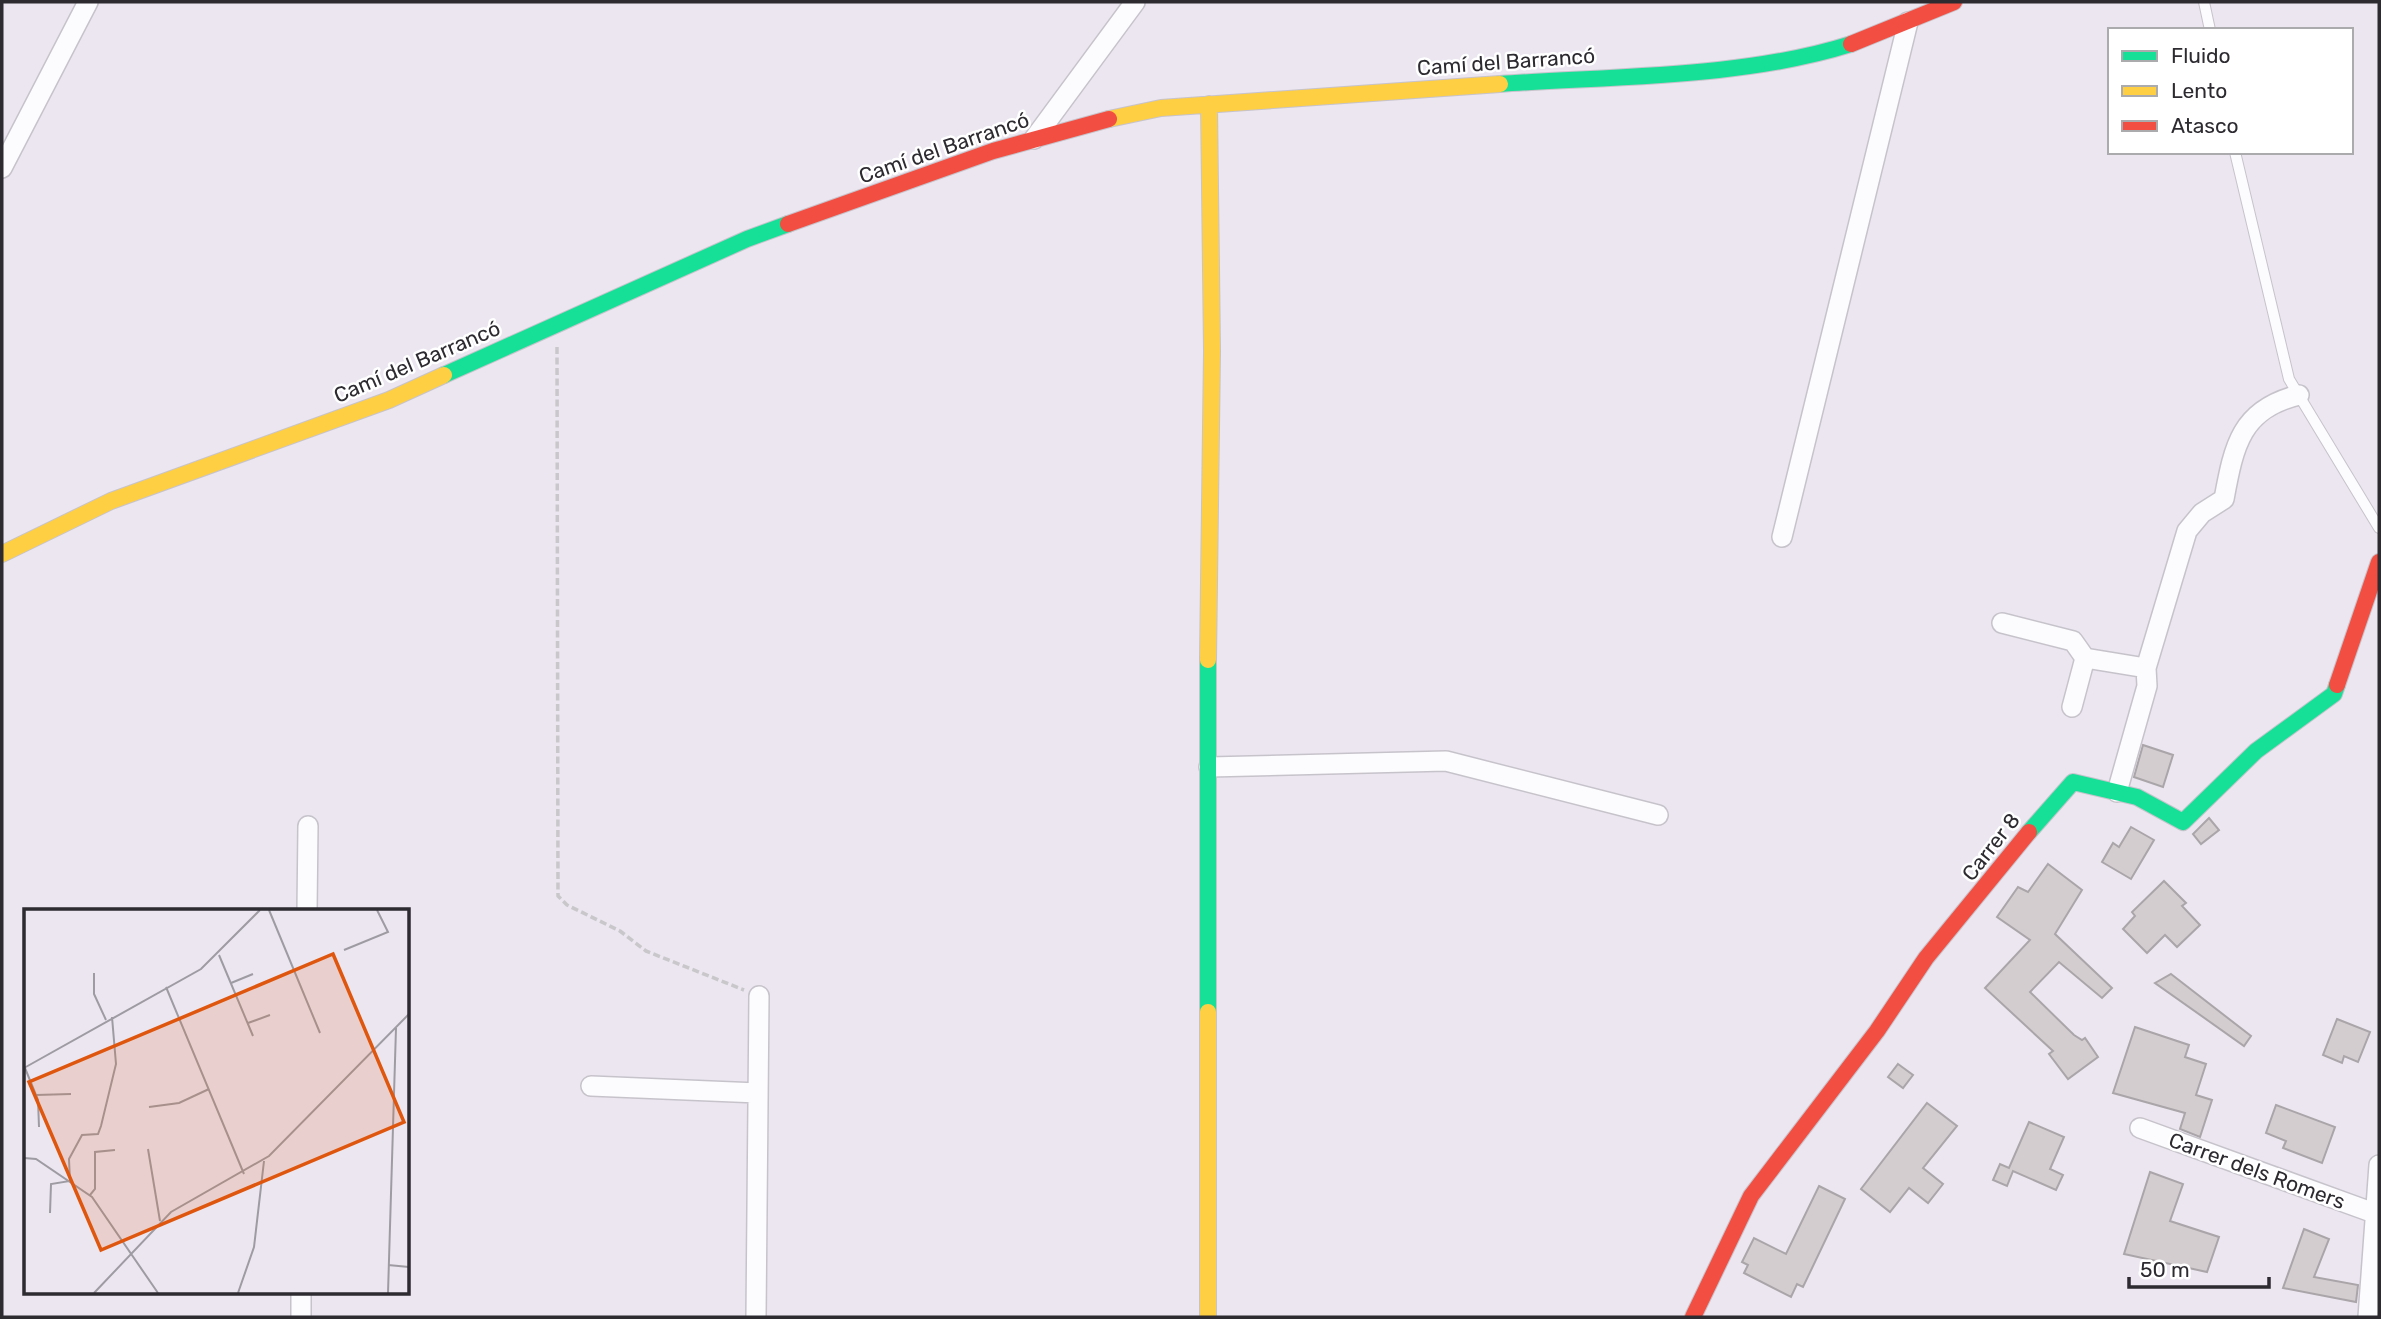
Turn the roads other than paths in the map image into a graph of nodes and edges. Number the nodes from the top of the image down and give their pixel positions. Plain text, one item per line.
1 (88, 2) edge
2 (1135, 2) edge
3 (1954, 2) edge
4 (2204, 2) edge
5 (1908, 22) junction
6 (2210, 28) edge
7 (1209, 104) junction
8 (1034, 139) junction
9 (2235, 154) edge
10 (2, 168) edge
11 (2299, 395) junction
12 (2379, 528) edge
13 (1782, 537) dead end
14 (2, 554) edge
15 (2379, 562) edge
16 (2002, 623) dead end
17 (2085, 658) junction
18 (2146, 668) junction
19 (2072, 707) dead end
20 (1209, 767) junction
21 (2117, 793) junction
22 (1658, 815) dead end
23 (308, 825) dead end
24 (307, 909) edge
25 (759, 996) road end
26 (590, 1086) dead end
27 (758, 1093) junction
28 (2140, 1128) dead end
29 (2379, 1165) edge
30 (2374, 1213) junction
31 (301, 1294) edge
32 (301, 1317) edge
33 (756, 1317) edge
34 (1208, 1317) edge
35 (1693, 1317) edge
36 (2368, 1317) edge

1 - 10 street
2 - 8 street
3 - 5 street, Camí del Barrancó
4 - 6 lane
5 - 7 street, Camí del Barrancó
5 - 13 street
7 - 8 street, Camí del Barrancó
7 - 20 street
8 - 14 street, Camí del Barrancó
9 - 11 lane
11 - 12 lane
11 - 18 street
15 - 21 street, Carrer 8
16 - 17 street
17 - 18 street
17 - 19 street
18 - 21 street
20 - 22 street
20 - 34 street
21 - 35 street, Carrer 8
23 - 24 street
25 - 27 street
26 - 27 street
27 - 33 street
28 - 30 street, Carrer dels Romers
29 - 30 street
30 - 36 street
31 - 32 street

